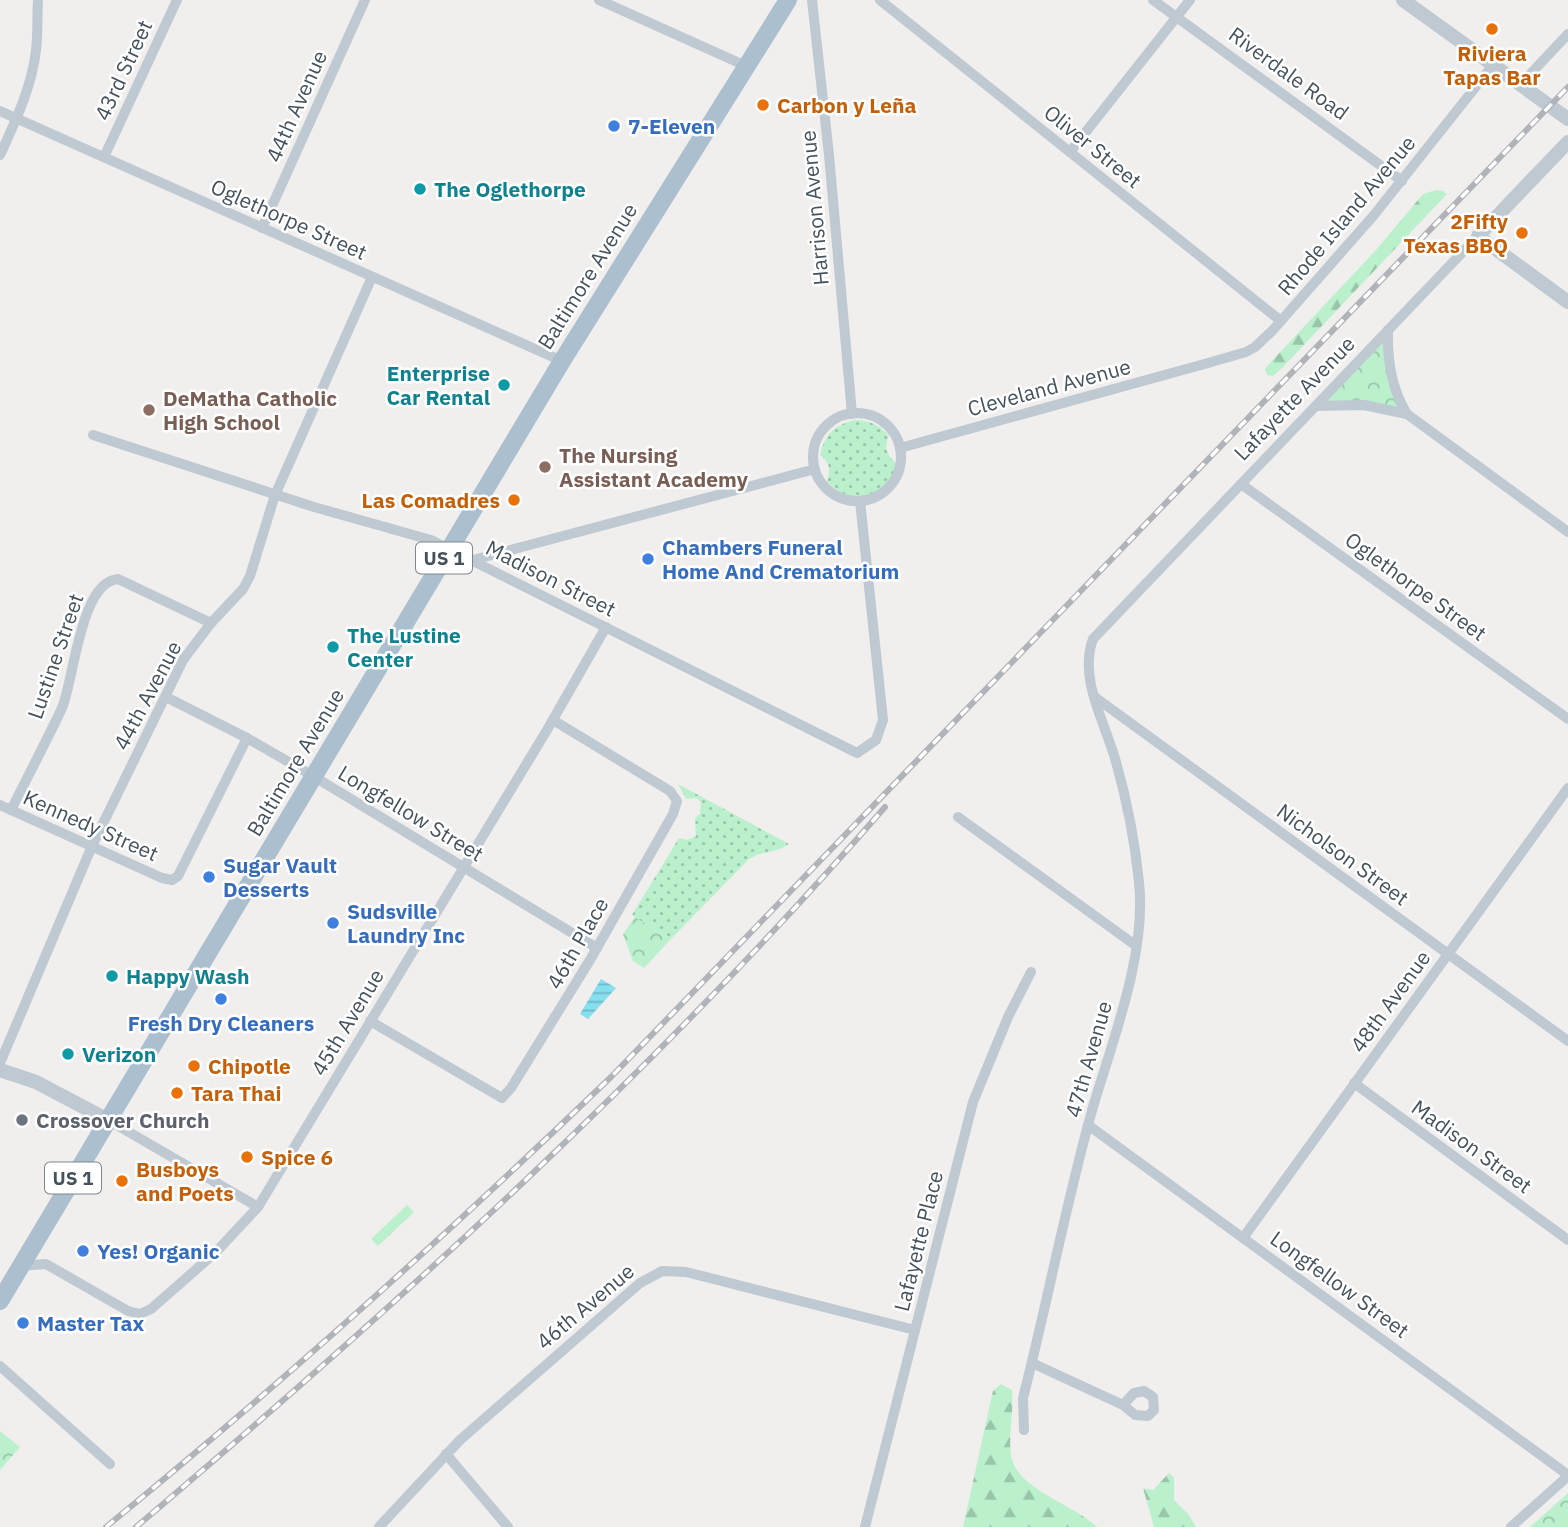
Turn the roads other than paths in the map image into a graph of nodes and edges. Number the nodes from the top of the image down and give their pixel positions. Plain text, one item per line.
1 (38, 0) edge
2 (177, 0) edge
3 (365, 0) edge
4 (599, 0) edge
5 (788, 0) edge
6 (812, 0) edge
7 (880, 0) edge
8 (1153, 0) edge
9 (1190, 0) edge
10 (1402, 0) edge
11 (1176, 17) junction
12 (1568, 34) edge
13 (746, 65) junction
14 (1493, 65) junction
15 (1520, 85) junction
16 (0, 111) edge
17 (17, 119) junction
18 (1568, 120) edge
19 (1568, 142) edge
20 (1070, 152) junction
21 (0, 155) edge
22 (104, 157) junction
23 (1402, 181) junction
24 (262, 228) junction
25 (1478, 236) junction
26 (372, 277) junction
27 (1568, 302) edge
28 (1281, 321) junction
29 (1388, 330) junction
30 (562, 361) junction
31 (1208, 363) joint
32 (1316, 406) junction
33 (852, 414) junction
34 (1407, 414) junction
35 (93, 435) dead end
36 (900, 448) junction
37 (815, 469) junction
38 (1241, 484) junction
39 (275, 495) junction
40 (860, 500) junction
41 (1568, 532) edge
42 (450, 549) junction
43 (473, 560) junction
44 (211, 624) junction
45 (607, 627) junction
46 (166, 697) junction
47 (1096, 698) junction
48 (1568, 719) edge
49 (553, 720) junction
50 (247, 738) junction
51 (313, 776) junction
52 (1568, 788) edge
53 (5, 807) edge
54 (958, 817) dead end
55 (92, 846) junction
56 (464, 868) junction
57 (1135, 946) junction
58 (597, 948) junction
59 (1448, 953) junction
60 (1031, 972) dead end
61 (370, 1021) junction
62 (1568, 1041) edge
63 (0, 1063) edge
64 (0, 1070) edge
65 (1354, 1083) junction
66 (108, 1120) junction
67 (1088, 1125) junction
68 (258, 1207) junction
69 (38, 1236) junction
70 (1243, 1238) junction
71 (1568, 1240) edge
72 (46, 1264) junction
73 (20, 1266) junction
74 (0, 1301) edge
75 (915, 1330) junction
76 (1032, 1363) junction
77 (0, 1366) edge
78 (1123, 1405) dead end
79 (1024, 1430) dead end
80 (446, 1454) junction
81 (110, 1464) dead end
82 (1568, 1476) edge
83 (379, 1527) edge
84 (508, 1527) edge
85 (865, 1527) edge
86 (1511, 1527) edge

1 - 17 street
2 - 22 street, 43rd Street
3 - 24 street, 44th Avenue
4 - 13 street
5 - 13 main road, Baltimore Avenue / US 1
6 - 33 street, Harrison Avenue
7 - 20 street, Oliver Street
8 - 11 street, Riverdale Road
9 - 11 street
10 - 14 street
11 - 20 street
11 - 23 street, Riverdale Road
12 - 15 street
13 - 30 main road, Baltimore Avenue / US 1
14 - 15 street
14 - 23 street, Rhode Island Avenue
15 - 18 street
16 - 17 street, Oglethorpe Street
17 - 21 street
17 - 22 street, Oglethorpe Street
19 - 25 street, Lafayette Avenue
20 - 28 street, Oliver Street
22 - 24 street, Oglethorpe Street
23 - 28 street, Rhode Island Avenue
24 - 26 street, Oglethorpe Street
25 - 27 street
25 - 29 street, Lafayette Avenue
26 - 30 street, Oglethorpe Street
26 - 39 street, 44th Avenue
28 - 31 street, Rhode Island Avenue
29 - 32 street, Lafayette Avenue
29 - 34 street
30 - 42 main road, Baltimore Avenue / US 1
31 - 36 street, Cleveland Avenue
32 - 34 street
32 - 38 street, Lafayette Avenue
33 - 36 street
33 - 37 street
34 - 41 street
35 - 39 street, Madison Street
36 - 40 street
37 - 40 street
37 - 43 street
38 - 47 street, Lafayette Avenue
38 - 48 street, Oglethorpe Street
39 - 42 street, Madison Street
39 - 44 street, 44th Avenue
40 - 45 street, Madison Street
42 - 43 street, Madison Street
42 - 51 main road, Baltimore Avenue / US 1
43 - 45 street, Madison Street
44 - 46 street, 44th Avenue
44 - 53 street, Lustine Street
45 - 49 street, 45th Avenue
46 - 50 street, Longfellow Street
46 - 55 street, 44th Avenue
47 - 57 street, 47th Avenue
47 - 59 street, Nicholson Street
49 - 56 street, 45th Avenue
49 - 58 street, 46th Place
50 - 51 street, Longfellow Street
50 - 55 street, Kennedy Street
51 - 56 street, Longfellow Street
51 - 66 main road, Baltimore Avenue / US 1
52 - 59 street, 48th Avenue
53 - 55 street, Kennedy Street
54 - 57 street
55 - 63 street, 44th Avenue
56 - 58 street, Longfellow Street
56 - 61 street, 45th Avenue
57 - 67 street, 47th Avenue
58 - 61 street, 46th Place
59 - 62 street, Nicholson Street
59 - 65 street, 48th Avenue
60 - 75 street, Lafayette Place
61 - 68 street, 45th Avenue
64 - 66 street
65 - 70 street, 48th Avenue
65 - 71 street, Madison Street
66 - 68 street
66 - 69 main road, Baltimore Avenue / US 1
67 - 70 street, Longfellow Street
67 - 76 street, 47th Avenue
68 - 72 street, 45th Avenue
69 - 72 street
69 - 73 main road, Baltimore Avenue / US 1
70 - 82 street, Longfellow Street
72 - 73 street
73 - 74 main road, Baltimore Avenue / US 1
75 - 80 street, 46th Avenue
75 - 85 street, Lafayette Place
76 - 78 street
76 - 79 street, 47th Avenue
77 - 81 street
80 - 83 street, 46th Avenue
80 - 84 street
82 - 86 street

